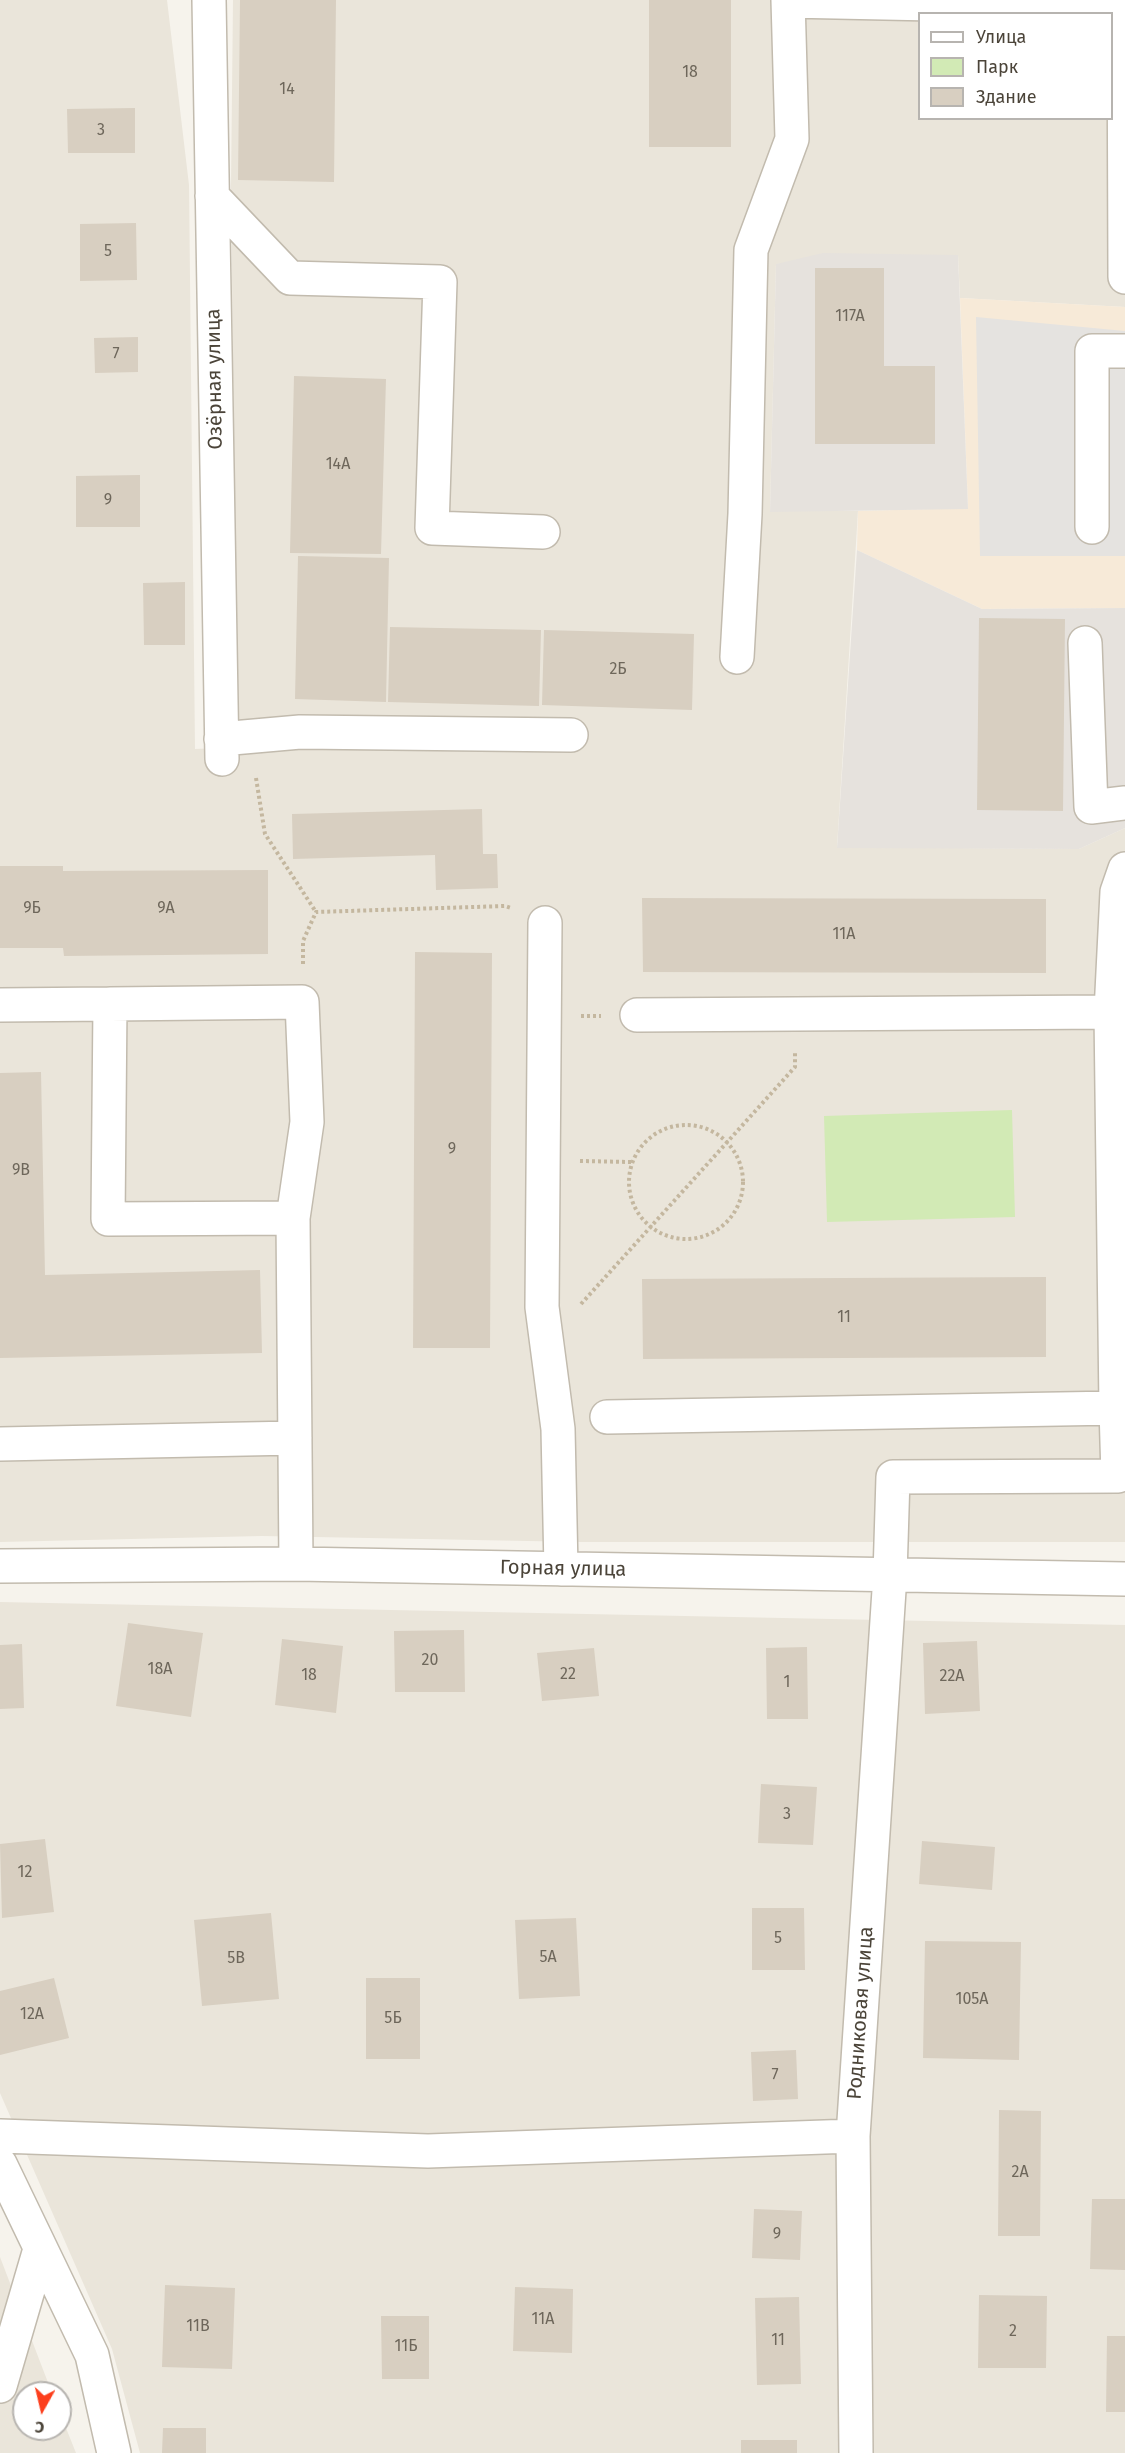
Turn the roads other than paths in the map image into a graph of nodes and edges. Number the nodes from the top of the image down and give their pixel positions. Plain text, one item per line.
1 (209, 0) edge
2 (788, 0) edge
3 (1124, 4) edge
4 (212, 195) junction
5 (1125, 277) edge
6 (1125, 351) edge
7 (1092, 527) dead end
8 (543, 532) dead end
9 (1084, 643) dead end
10 (736, 657) dead end
11 (571, 735) dead end
12 (1125, 803) edge
13 (1125, 869) edge
14 (545, 923) road end
15 (110, 1004) junction
16 (0, 1005) edge
17 (1111, 1012) junction
18 (637, 1015) dead end
19 (293, 1218) junction
20 (1116, 1408) junction
21 (607, 1417) dead end
22 (295, 1438) junction
23 (0, 1444) edge
24 (296, 1564) junction
25 (0, 1566) edge
26 (561, 1569) junction
27 (890, 1575) junction
28 (1125, 1579) edge
29 (0, 2136) edge
30 (853, 2136) junction
31 (0, 2164) edge
32 (40, 2249) junction
33 (0, 2386) edge
34 (114, 2453) edge
35 (856, 2453) edge

1 - 4 street, Озёрная улица
2 - 3 street
2 - 10 street
3 - 5 street
4 - 8 street
4 - 11 street, Озёрная улица
6 - 7 street
9 - 12 street
13 - 17 street
14 - 26 street
15 - 16 street
15 - 19 street
15 - 19 street
17 - 18 street
17 - 20 street
19 - 22 street
20 - 21 street
20 - 27 street, Родниковая улица
22 - 23 street
22 - 24 street
24 - 25 street, Горная улица
24 - 26 street, Горная улица
26 - 27 street, Горная улица
27 - 28 street, Горная улица
27 - 30 street, Родниковая улица
29 - 30 street
30 - 35 street, Родниковая улица
31 - 32 street
32 - 33 street
32 - 34 street

